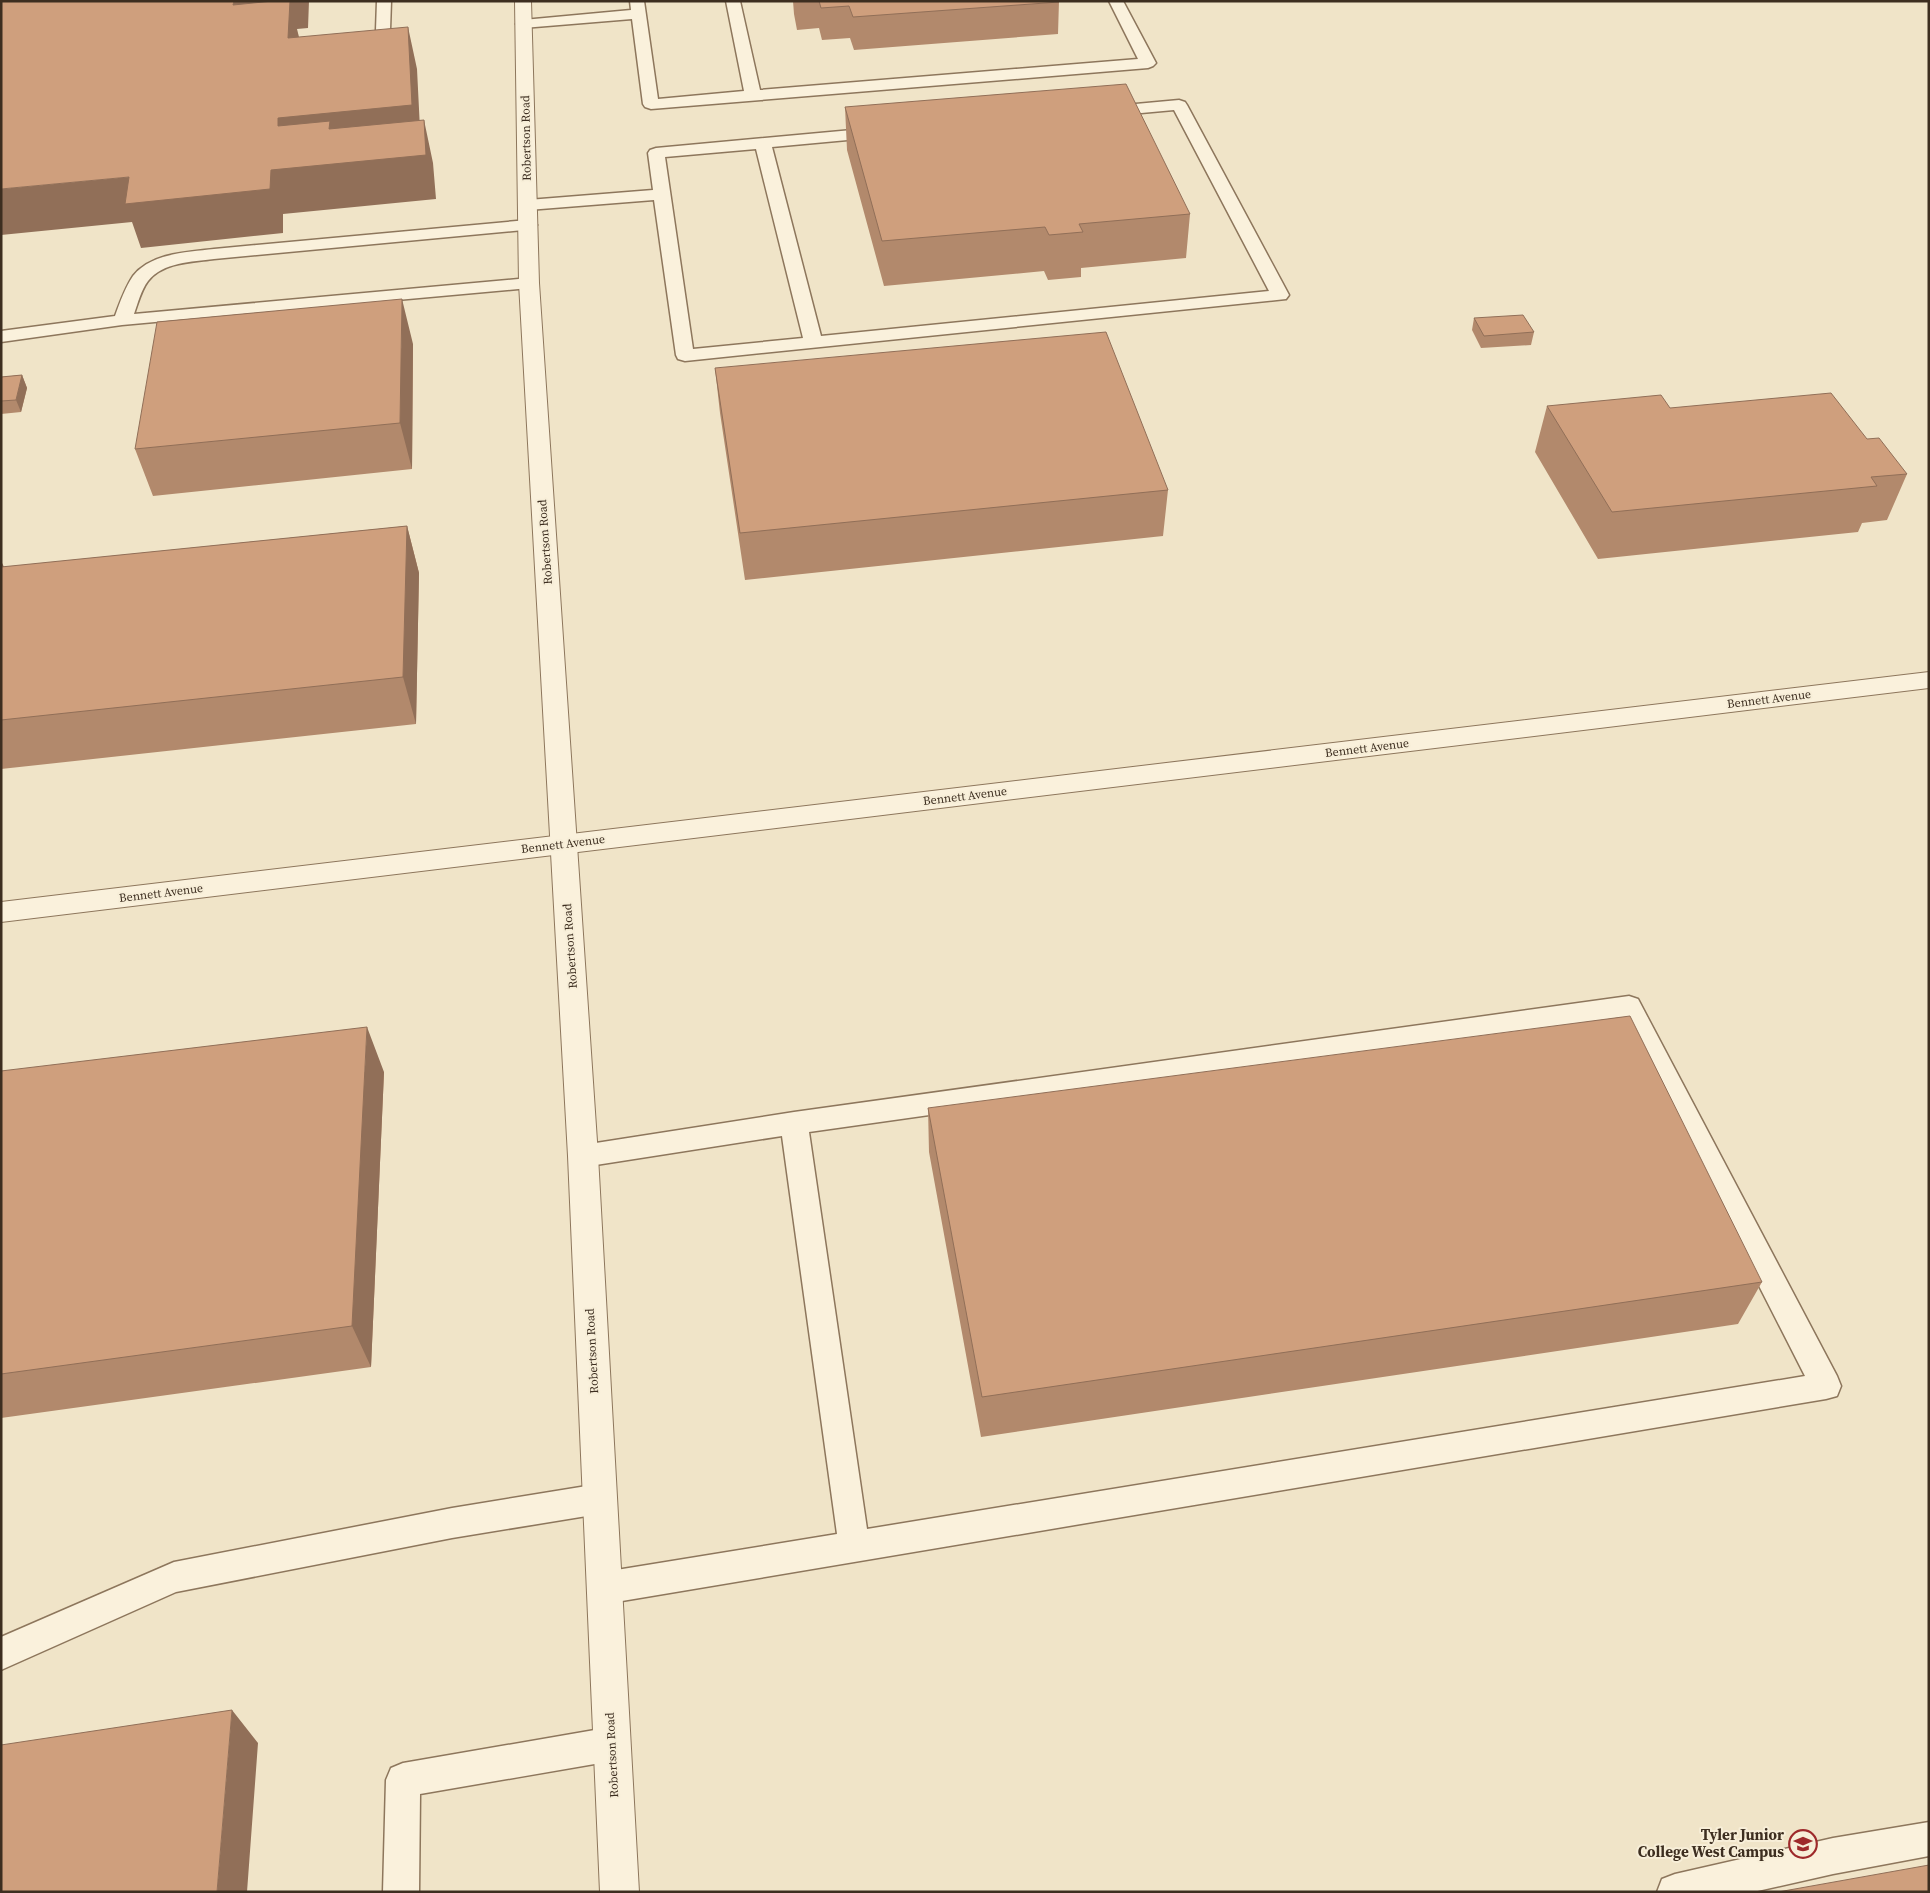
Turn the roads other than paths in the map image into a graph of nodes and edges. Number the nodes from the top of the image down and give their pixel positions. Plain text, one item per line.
1 (384, 1) edge
2 (523, 1) edge
3 (733, 1) edge
4 (1116, 1) edge
5 (638, 8) edge
6 (523, 24) junction
7 (383, 30) edge
8 (753, 95) junction
9 (762, 144) junction
10 (661, 194) junction
11 (528, 215) junction
12 (529, 283) junction
13 (122, 320) junction
14 (1, 337) edge
15 (814, 342) junction
16 (1929, 680) edge
17 (564, 844) junction
18 (1, 912) edge
19 (794, 1123) junction
20 (583, 1156) junction
21 (599, 1499) junction
22 (854, 1546) junction
23 (604, 1588) junction
24 (1, 1654) edge
25 (612, 1744) junction
26 (1929, 1839) edge
27 (401, 1892) edge
28 (620, 1892) edge
29 (1674, 1892) edge

1 - 7 lane
2 - 6 street, Robertson Road
3 - 8 lane
4 - 8 lane
5 - 6 lane
5 - 8 lane
6 - 11 street, Robertson Road
9 - 10 lane
9 - 15 lane
9 - 15 lane
10 - 11 lane
10 - 15 lane
11 - 12 street, Robertson Road
11 - 13 lane
12 - 13 lane
12 - 17 street, Robertson Road
13 - 14 lane
16 - 17 street, Bennett Avenue
17 - 18 street, Bennett Avenue
17 - 20 street, Robertson Road
19 - 20 lane
19 - 22 lane
19 - 22 lane
20 - 21 street, Robertson Road
21 - 23 street, Robertson Road
21 - 24 lane
22 - 23 lane
23 - 25 street, Robertson Road
25 - 27 lane
25 - 28 street, Robertson Road
26 - 29 lane

